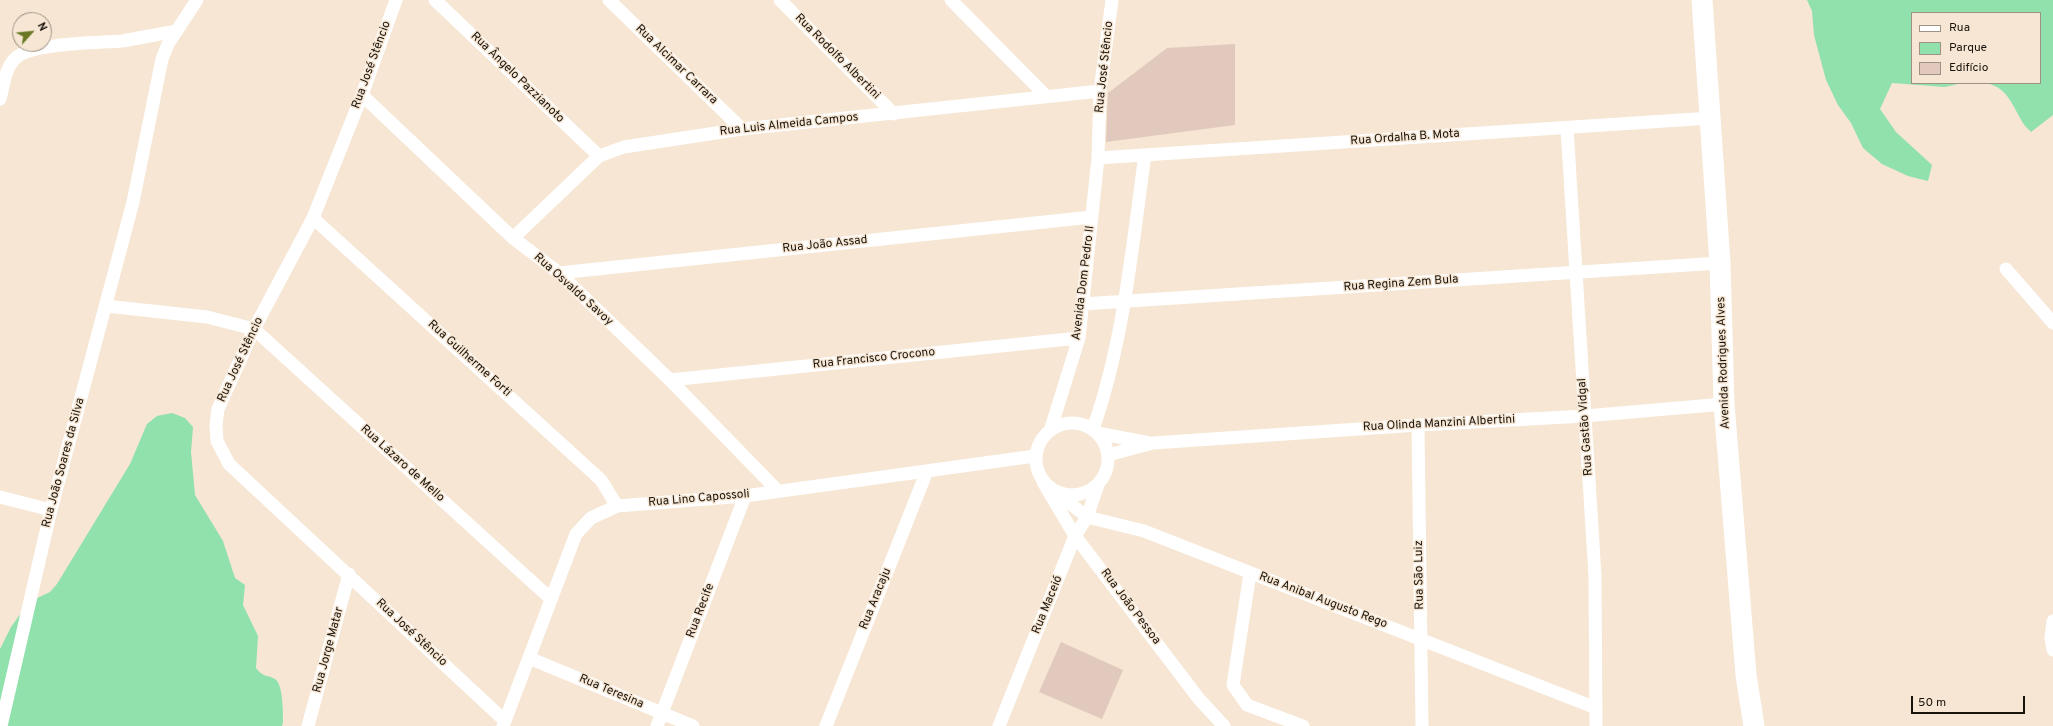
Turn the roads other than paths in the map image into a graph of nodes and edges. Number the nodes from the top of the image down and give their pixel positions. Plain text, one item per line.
1 (197, 0) edge
2 (396, 0) edge
3 (435, 0) edge
4 (609, 0) edge
5 (780, 0) edge
6 (951, 0) edge
7 (1112, 0) edge
8 (1702, 0) edge
9 (177, 30) junction
10 (1100, 91) junction
11 (362, 96) junction
12 (1046, 96) junction
13 (0, 99) edge
14 (894, 114) junction
15 (1711, 118) junction
16 (1567, 128) junction
17 (742, 129) junction
18 (1145, 155) junction
19 (599, 156) junction
20 (1098, 158) junction
21 (1092, 217) junction
22 (313, 218) junction
23 (514, 238) junction
24 (1720, 263) junction
25 (2006, 269) dead end
26 (559, 273) junction
27 (1576, 273) junction
28 (1125, 302) junction
29 (1082, 304) junction
30 (106, 306) junction
31 (2053, 323) edge
32 (254, 330) junction
33 (1078, 338) junction
34 (670, 380) junction
35 (1724, 404) junction
36 (1585, 416) junction
37 (1418, 425) junction
38 (1051, 428) junction
39 (1095, 431) junction
40 (1153, 443) junction
41 (1108, 455) junction
42 (1035, 456) junction
43 (927, 471) junction
44 (1043, 482) junction
45 (1098, 485) junction
46 (778, 491) junction
47 (1054, 491) junction
48 (745, 496) junction
49 (0, 498) edge
50 (617, 506) junction
51 (51, 510) junction
52 (1087, 517) junction
53 (1075, 536) junction
54 (1250, 573) junction
55 (349, 574) junction
56 (551, 600) junction
57 (2053, 622) edge
58 (1420, 639) junction
59 (2053, 650) edge
60 (529, 658) junction
61 (1596, 708) junction
62 (662, 713) junction
63 (504, 724) edge
64 (1, 726) edge
65 (308, 726) edge
66 (657, 726) edge
67 (693, 726) edge
68 (826, 726) edge
69 (999, 726) edge
70 (1224, 726) edge
71 (1303, 726) edge
72 (1422, 726) edge
73 (1596, 726) edge
74 (1754, 726) edge

1 - 9 street, Rua João Soares da Silva
2 - 11 street, Rua José Stêncio
3 - 19 street, Rua Ângelo Pazzianoto
4 - 17 street, Rua Alcimar Carrara
5 - 14 street, Rua Rodolfo Albertini
6 - 12 street
7 - 10 street, Rua José Stêncio
8 - 15 main road, Avenida Rodrigues Alves
9 - 13 street
9 - 30 street, Rua João Soares da Silva
10 - 12 street, Rua Luis Almeida Campos
10 - 20 street, Rua José Stêncio
11 - 22 street, Rua José Stêncio
11 - 23 street, Rua Osvaldo Savoy
12 - 14 street, Rua Luis Almeida Campos
14 - 17 street, Rua Luis Almeida Campos
15 - 16 street, Rua Ordalha B. Mota
15 - 24 main road, Avenida Rodrigues Alves
16 - 18 street, Rua Ordalha B. Mota
16 - 27 street, Rua Gastão Vidgal
17 - 19 street, Rua Luis Almeida Campos
18 - 20 street, Rua Ordalha B. Mota
18 - 28 street
19 - 23 street, Rua Luis Almeida Campos
20 - 21 street, Avenida Dom Pedro II
21 - 26 street, Rua João Assad
21 - 29 street, Avenida Dom Pedro II
22 - 32 street, Rua José Stêncio
22 - 50 street, Rua Guilherme Forti
23 - 26 street, Rua Osvaldo Savoy
24 - 27 street, Rua Regina Zem Bula
24 - 35 main road, Avenida Rodrigues Alves
25 - 31 street
26 - 34 street, Rua Osvaldo Savoy
27 - 28 street, Rua Regina Zem Bula
27 - 36 street, Rua Gastão Vidgal
28 - 29 street, Rua Regina Zem Bula
28 - 39 street
29 - 33 street, Avenida Dom Pedro II
30 - 32 street
30 - 51 street, Rua João Soares da Silva
32 - 55 street, Rua José Stêncio
32 - 56 street, Rua Lázaro de Mello
33 - 34 street, Rua Francisco Crocono
33 - 38 street, Avenida Dom Pedro II
34 - 46 street, Rua Osvaldo Savoy
35 - 36 street, Rua Olinda Manzini Albertini
35 - 74 main road, Avenida Rodrigues Alves
36 - 37 street, Rua Olinda Manzini Albertini
36 - 61 street, Rua Gastão Vidgal
37 - 40 street, Rua Olinda Manzini Albertini
37 - 58 street, Rua São Luiz
38 - 39 street
38 - 42 street
39 - 40 street, Rua Olinda Manzini Albertini
39 - 41 street
40 - 41 street, Rua Olinda Manzini Albertini
41 - 45 street
42 - 43 street, Rua Lino Capossoli
42 - 44 street
43 - 46 street, Rua Lino Capossoli
43 - 68 street, Rua Aracaju
44 - 47 street
44 - 53 street, Rua João Pessoa
45 - 47 street
45 - 52 street, Rua Maceió
46 - 48 street, Rua Lino Capossoli
47 - 52 street, Rua Anibal Augusto Rego
48 - 50 street, Rua Lino Capossoli
48 - 62 street, Rua Recife
49 - 51 street
50 - 56 street, Rua Lino Capossoli
51 - 64 street, Rua João Soares da Silva
52 - 53 street, Rua Maceió
52 - 54 street, Rua Anibal Augusto Rego
53 - 69 street, Rua Maceió
53 - 70 street, Rua João Pessoa
54 - 58 street, Rua Anibal Augusto Rego
54 - 71 street
55 - 63 street, Rua José Stêncio
55 - 65 street, Rua Jorge Matar
56 - 60 street, Rua Lino Capossoli
57 - 59 street
58 - 61 street, Rua Anibal Augusto Rego
58 - 72 street, Rua São Luiz
60 - 62 street, Rua Teresina
60 - 63 street, Rua Lino Capossoli
61 - 73 street, Rua Gastão Vidgal
62 - 66 street, Rua Recife
62 - 67 street, Rua Teresina

